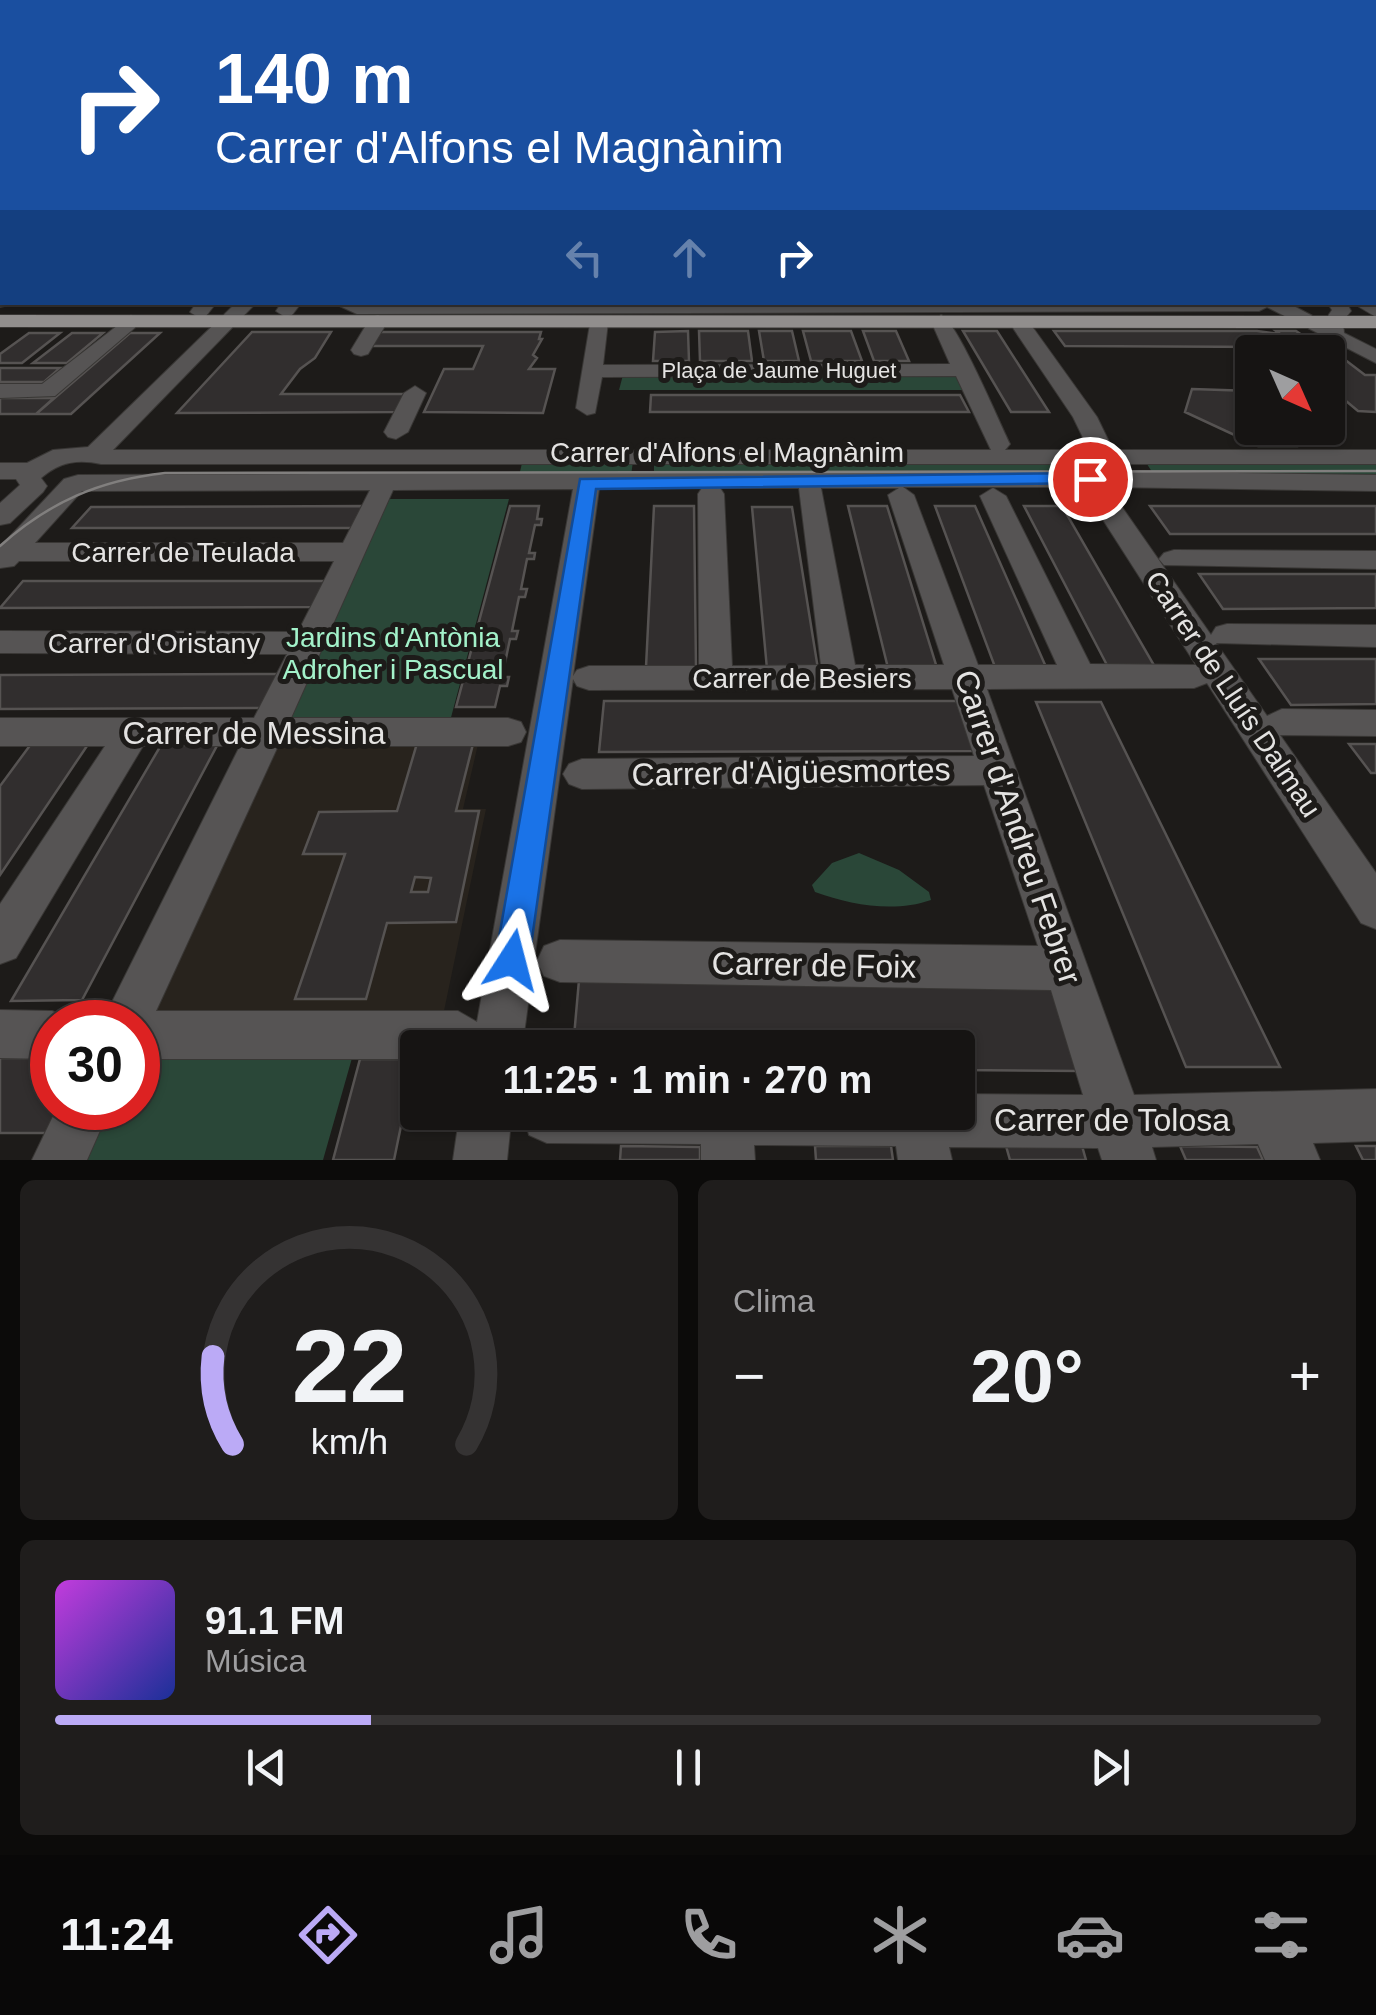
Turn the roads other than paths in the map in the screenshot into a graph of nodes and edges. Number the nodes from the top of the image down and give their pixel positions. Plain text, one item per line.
1 (245, 305) edge
2 (338, 305) edge
3 (1254, 305) edge
4 (1335, 320) edge
5 (0, 321) edge
6 (1302, 321) junction
7 (131, 322) junction
8 (228, 322) junction
9 (378, 322) junction
10 (598, 322) junction
11 (941, 322) junction
12 (1019, 322) junction
13 (1376, 322) edge
14 (361, 350) dead end
15 (1376, 356) edge
16 (966, 370) junction
17 (593, 371) junction
18 (0, 391) edge
19 (415, 393) dead end
20 (587, 408) dead end
21 (396, 432) dead end
22 (998, 444) dead end
23 (98, 455) junction
24 (1376, 457) edge
25 (1096, 464) junction
26 (0, 471) edge
27 (33, 478) junction
28 (1376, 482) edge
29 (587, 483) junction
30 (75, 484) junction
31 (810, 491) dead end
32 (382, 492) dead end
33 (712, 494) dead end
34 (902, 494) dead end
35 (993, 496) dead end
36 (0, 518) edge
37 (353, 552) junction
38 (6, 558) edge
39 (1174, 559) dead end
40 (1376, 560) edge
41 (1227, 635) dead end
42 (1376, 636) edge
43 (0, 642) edge
44 (309, 643) junction
45 (1194, 676) dead end
46 (965, 677) junction
47 (590, 678) dead end
48 (716, 678) junction
49 (840, 678) junction
50 (1080, 678) junction
51 (1282, 722) dead end
52 (1376, 723) edge
53 (508, 732) dead end
54 (132, 733) junction
55 (266, 733) junction
56 (1, 734) edge
57 (1000, 770) junction
58 (582, 774) dead end
59 (1376, 909) edge
60 (0, 943) edge
61 (560, 961) dead end
62 (1068, 968) junction
63 (137, 1000) edge
64 (479, 1030) edge
65 (0, 1034) edge
66 (30, 1035) edge
67 (160, 1036) edge
68 (400, 1040) edge
69 (1376, 1115) edge
70 (73, 1130) edge
71 (484, 1130) edge
72 (649, 1130) edge
73 (922, 1139) edge
74 (1283, 1139) edge
75 (727, 1140) edge
76 (1123, 1141) edge
77 (59, 1160) edge
78 (480, 1160) edge

1 - 8 street
2 - 3 street
3 - 6 street
4 - 6 street
4 - 13 main road
4 - 15 street
5 - 7 main road
6 - 12 main road
7 - 8 main road
7 - 18 street
8 - 9 main road
8 - 23 street
9 - 10 main road
9 - 14 street
10 - 11 main road
10 - 17 street
11 - 12 main road
11 - 16 street
12 - 25 street, Carrer de Lluís Dalmau
16 - 17 street, Plaça de Jaume Huguet
16 - 22 street
17 - 20 street
19 - 21 street
23 - 24 street, Carrer d'Alfons el Magnànim
23 - 27 street, Carrer d'Alfons el Magnànim
23 - 30 street
25 - 28 street, Carrer d'Alfons el Magnànim
25 - 29 street, Carrer d'Alfons el Magnànim
25 - 59 street, Carrer de Lluís Dalmau
26 - 27 street
27 - 30 street, Carrer d'Alfons el Magnànim
27 - 36 street
29 - 30 street, Carrer d'Alfons el Magnànim
29 - 64 street
30 - 38 street
31 - 49 street
32 - 37 street
33 - 48 street
34 - 46 street, Carrer d'Andreu Febrer
35 - 50 street
37 - 38 street, Carrer de Teulada
37 - 44 street
39 - 40 street
41 - 42 street
43 - 44 street, Carrer d'Oristany
44 - 55 street
45 - 50 street, Carrer de Besiers
46 - 49 street, Carrer de Besiers
46 - 50 street, Carrer de Besiers
46 - 57 street, Carrer d'Andreu Febrer
47 - 48 street, Carrer de Besiers
48 - 49 street, Carrer de Besiers
51 - 52 street
53 - 55 street, Carrer de Messina
54 - 55 street, Carrer de Messina
54 - 56 street, Carrer de Messina
54 - 60 street
55 - 63 street
57 - 58 street, Carrer d'Aigüesmortes
57 - 62 street, Carrer d'Andreu Febrer
61 - 62 street, Carrer de Foix
62 - 76 street, Carrer d'Andreu Febrer
65 - 66 street
67 - 68 street
69 - 74 street, Carrer de Tolosa
70 - 77 street
71 - 78 street
72 - 75 street, Carrer de Tolosa
73 - 75 street, Carrer de Tolosa
73 - 76 street, Carrer de Tolosa
74 - 76 street, Carrer de Tolosa

